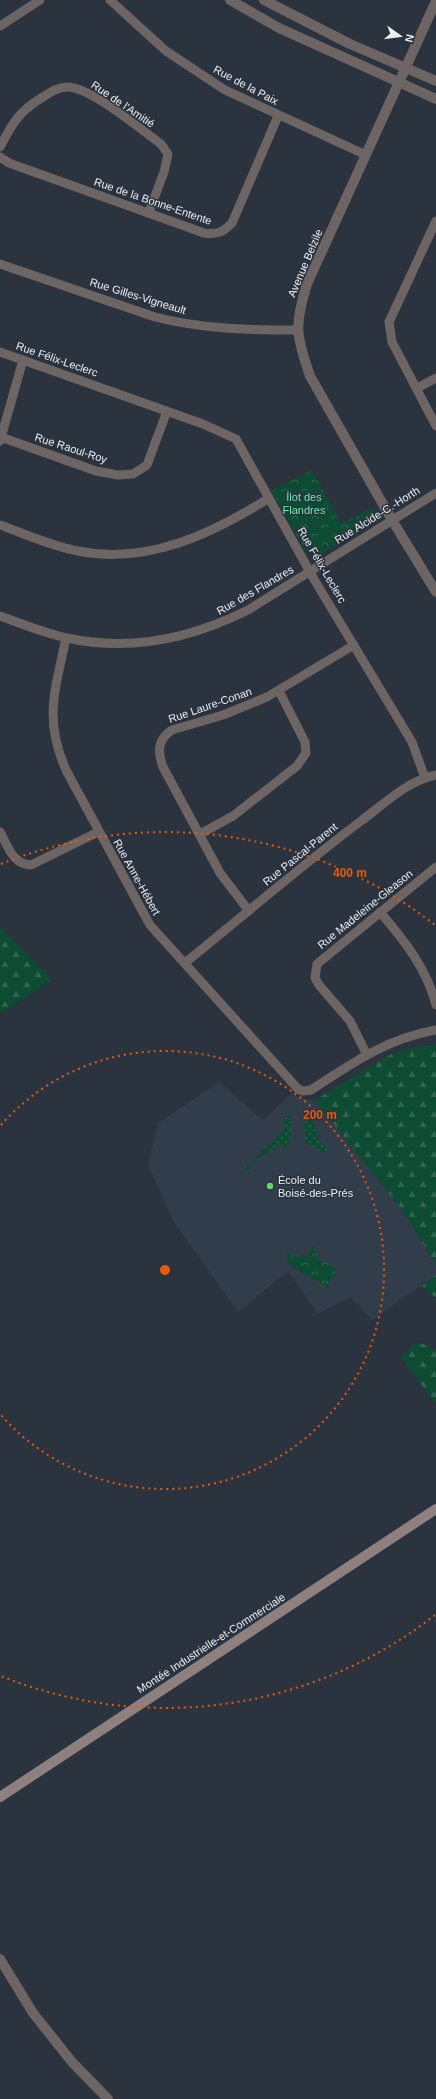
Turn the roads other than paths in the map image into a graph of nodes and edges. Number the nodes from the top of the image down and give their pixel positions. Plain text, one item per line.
1 (40, 0) edge
2 (110, 0) edge
3 (230, 0) edge
4 (264, 0) edge
5 (436, 1) edge
6 (0, 26) edge
7 (405, 67) junction
8 (436, 81) edge
9 (398, 82) junction
10 (436, 99) edge
11 (278, 116) junction
12 (0, 147) edge
13 (366, 155) junction
14 (0, 157) edge
15 (149, 212) junction
16 (436, 221) edge
17 (0, 264) edge
18 (297, 330) junction
19 (0, 352) edge
20 (23, 360) junction
21 (436, 378) edge
22 (417, 388) junction
23 (167, 411) junction
24 (436, 426) edge
25 (1, 439) edge
26 (436, 493) edge
27 (269, 498) junction
28 (392, 520) junction
29 (0, 525) edge
30 (310, 571) junction
31 (436, 592) edge
32 (0, 616) edge
33 (66, 638) junction
34 (354, 645) junction
35 (279, 691) junction
36 (436, 775) edge
37 (425, 778) junction
38 (0, 832) edge
39 (98, 832) junction
40 (200, 834) junction
41 (436, 867) edge
42 (249, 911) junction
43 (380, 912) junction
44 (185, 963) junction
45 (436, 1005) edge
46 (436, 1030) edge
47 (366, 1053) junction
48 (436, 1509) edge
49 (0, 1797) edge
50 (0, 1959) edge
51 (108, 2099) edge

1 - 6 street
2 - 11 street, Rue de la Paix
3 - 9 street
4 - 7 street
5 - 7 street, Avenue Belzile
7 - 8 street
7 - 9 street, Avenue Belzile
9 - 10 street
9 - 13 street, Avenue Belzile
11 - 13 street, Rue de la Paix
11 - 15 street, Rue de la Bonne-Entente
12 - 15 street, Rue de l'Amitié
13 - 18 street, Avenue Belzile
14 - 15 street, Rue de la Bonne-Entente
16 - 22 street
17 - 18 street, Rue Gilles-Vigneault
18 - 28 street, Avenue Belzile
19 - 20 street, Rue Félix-Leclerc
20 - 23 street, Rue Félix-Leclerc
20 - 25 street
21 - 22 street
22 - 24 street
23 - 25 street, Rue Raoul-Roy
23 - 27 street, Rue Félix-Leclerc
26 - 28 street, Rue Alcide-C.-Horth
27 - 29 street
27 - 30 street, Rue Félix-Leclerc
28 - 30 street, Rue Alcide-C.-Horth
28 - 31 street, Avenue Belzile
30 - 33 street, Rue des Flandres
30 - 34 street, Rue Félix-Leclerc
32 - 33 street, Rue des Flandres
33 - 39 street, Rue Anne-Hébert
34 - 35 street, Rue Laure-Conan
34 - 37 street, Rue Félix-Leclerc
35 - 40 street
35 - 40 street, Rue Laure-Conan
36 - 37 street, Rue Pascal-Parent
37 - 42 street, Rue Pascal-Parent
38 - 39 street
39 - 44 street, Rue Anne-Hébert
40 - 42 street, Rue Laure-Conan
41 - 43 street, Rue Madeleine-Gleason
42 - 44 street, Rue Pascal-Parent
43 - 45 street
43 - 47 street, Rue Madeleine-Gleason
44 - 47 street, Rue Anne-Hébert
46 - 47 street
48 - 49 main road, Montée Industrielle-et-Commerciale
50 - 51 street

